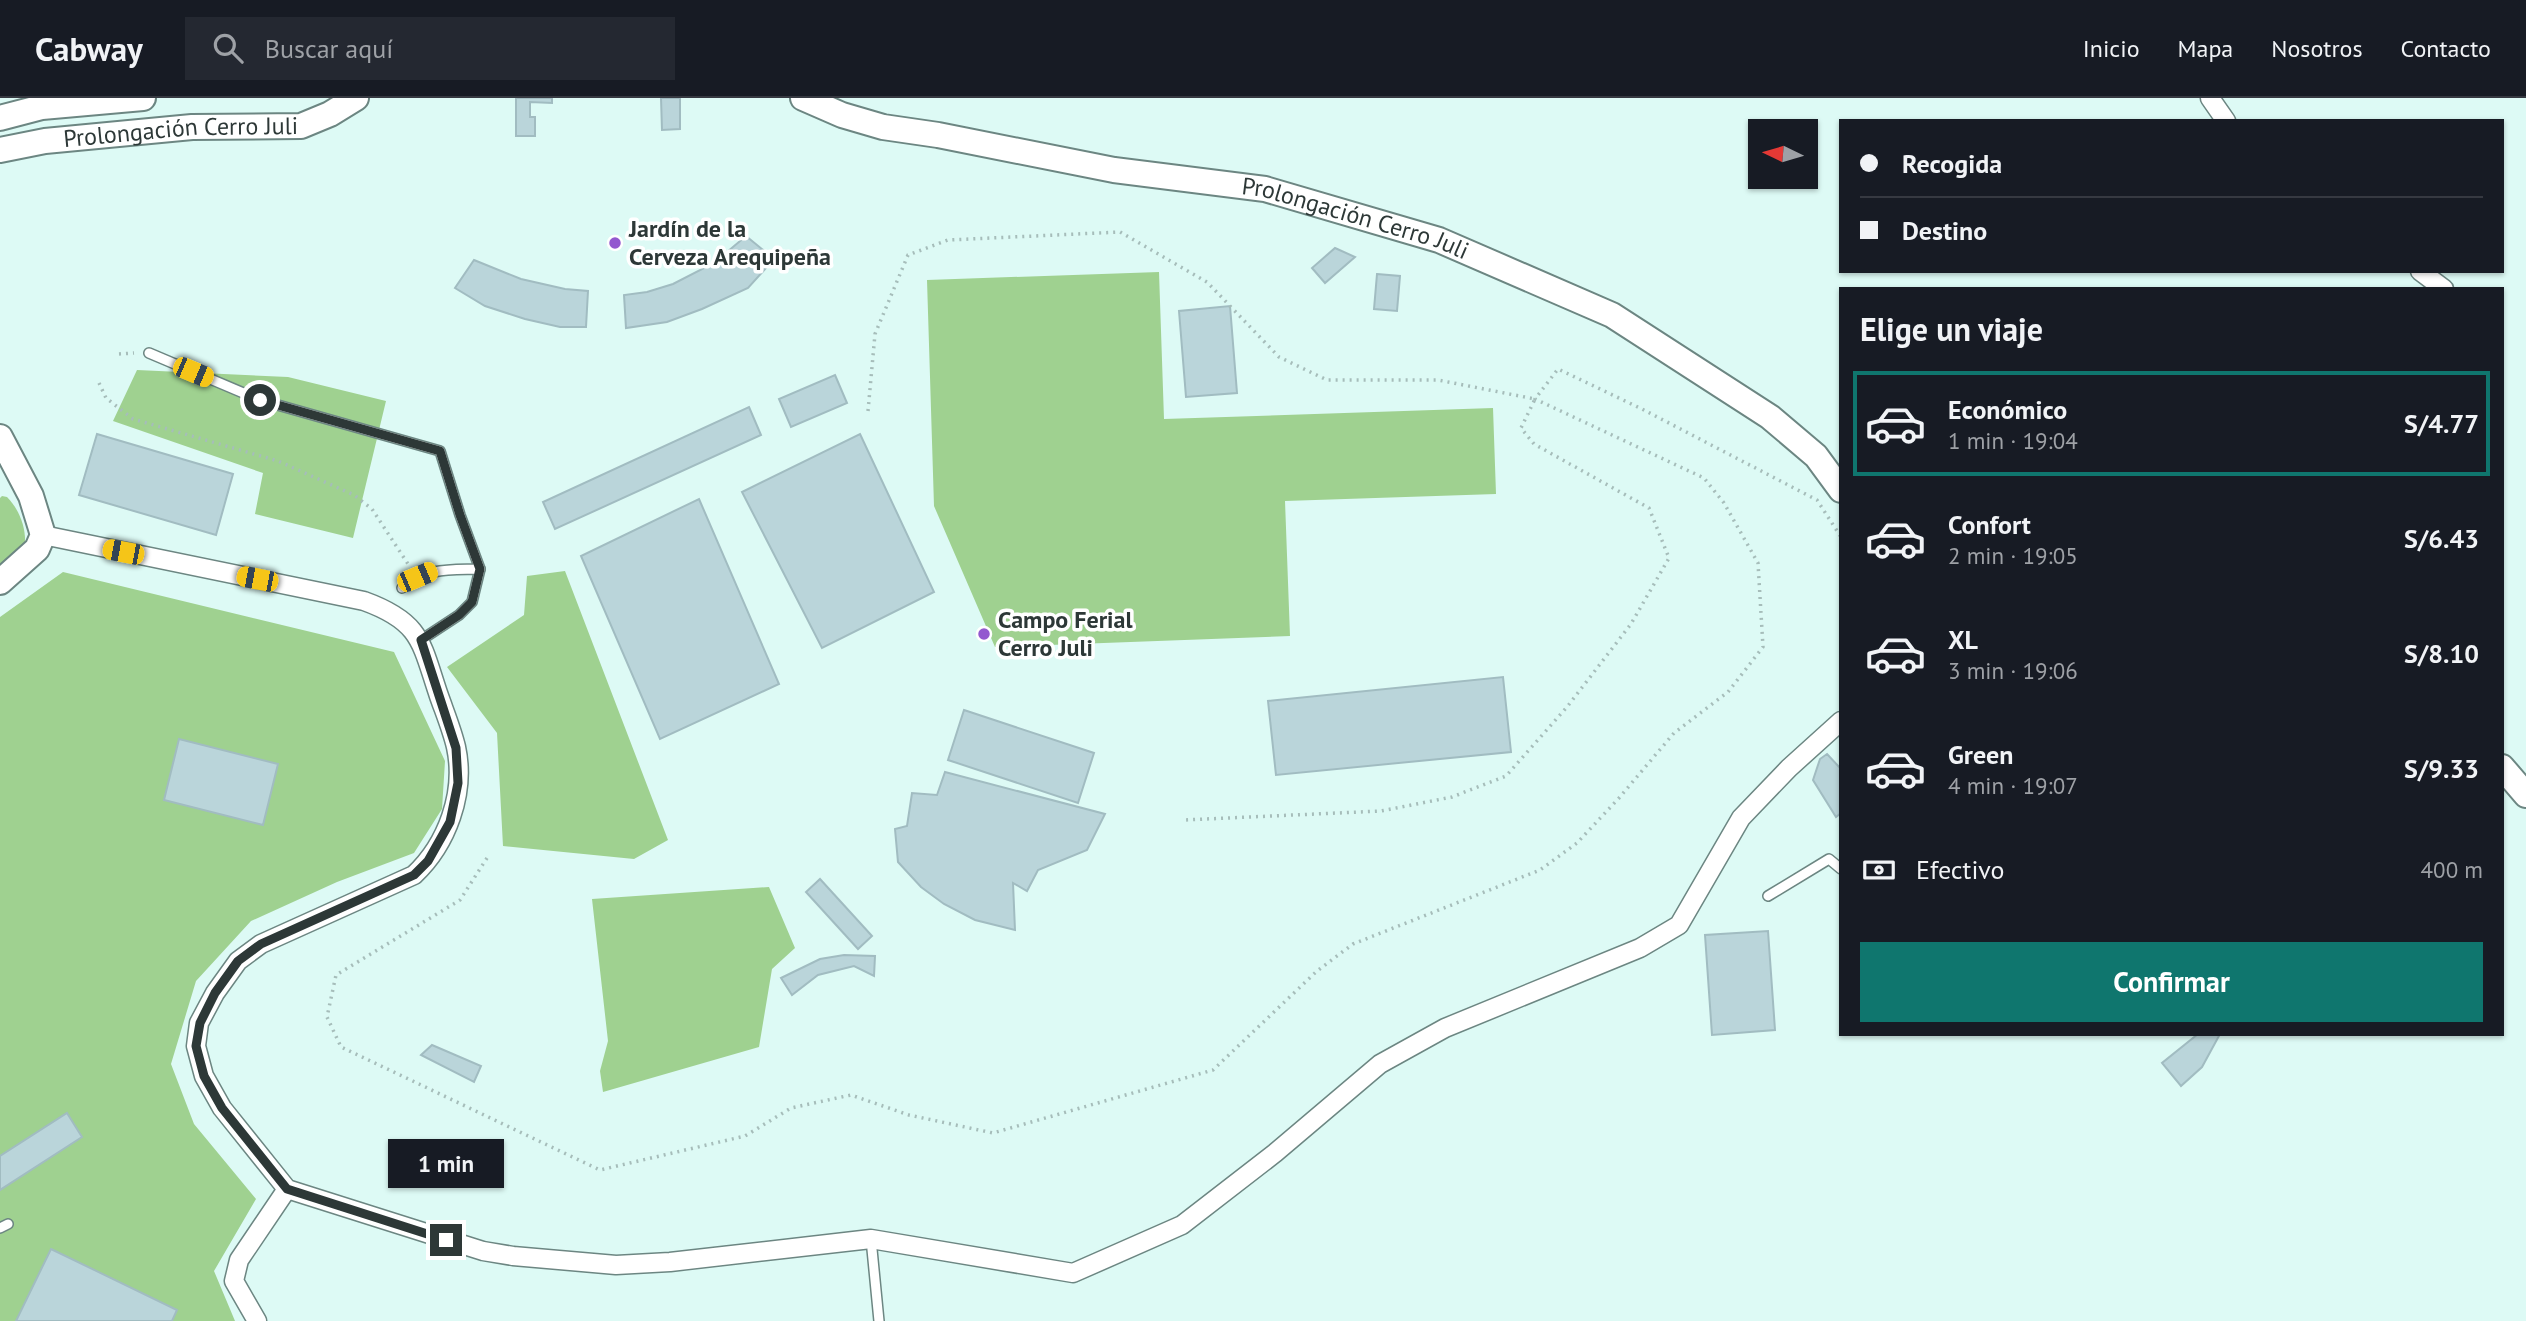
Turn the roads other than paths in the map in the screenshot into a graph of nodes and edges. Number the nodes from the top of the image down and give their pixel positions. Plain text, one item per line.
1 (143, 98) edge
2 (356, 98) edge
3 (803, 98) edge
4 (2210, 98) edge
5 (4, 116) edge
6 (2225, 119) edge
7 (0, 150) edge
8 (2423, 273) edge
9 (2441, 287) edge
10 (149, 353) dead end
11 (0, 437) edge
12 (1839, 487) edge
13 (43, 535) junction
14 (480, 569) junction
15 (0, 582) edge
16 (402, 588) dead end
17 (421, 640) junction
18 (1839, 723) edge
19 (2504, 769) edge
20 (2526, 795) edge
21 (1839, 867) edge
22 (1768, 895) dead end
23 (287, 1189) junction
24 (871, 1239) junction
25 (257, 1321) edge
26 (879, 1321) edge

1 - 5 street, Prolongación Cerro Juli
2 - 7 street, Prolongación Cerro Juli
3 - 12 street, Prolongación Cerro Juli
4 - 6 street
8 - 9 street
10 - 14 lane
11 - 13 street
13 - 15 street
13 - 17 street
14 - 16 lane
14 - 17 lane
17 - 23 street
18 - 24 street
19 - 20 street
21 - 22 lane
23 - 24 street
23 - 25 street
24 - 26 lane

